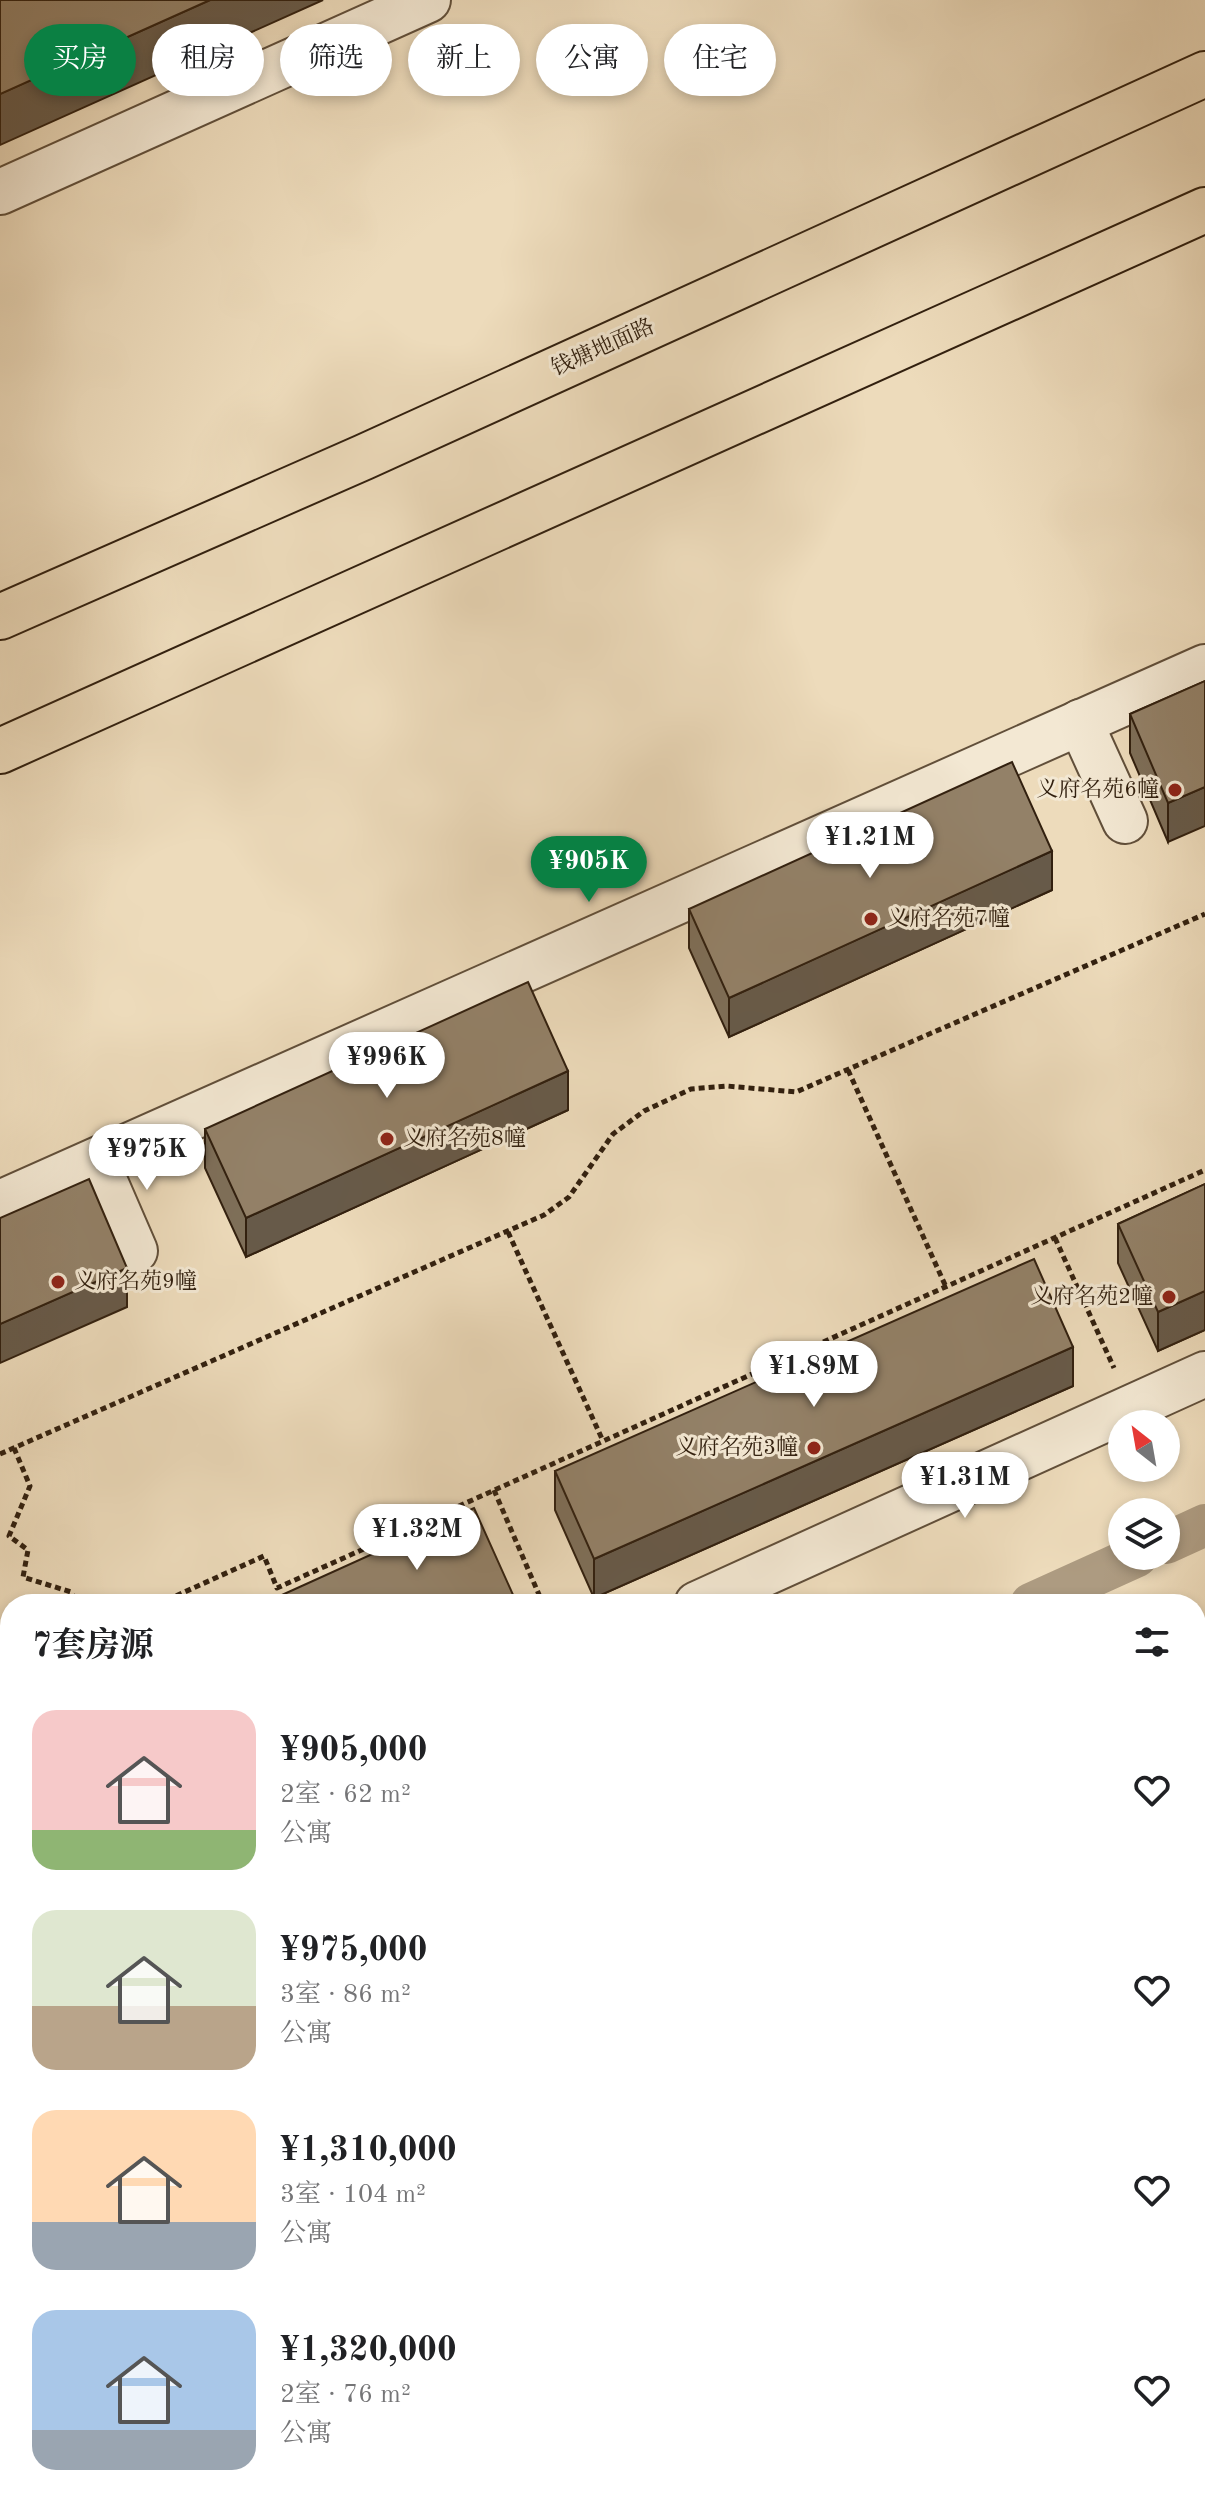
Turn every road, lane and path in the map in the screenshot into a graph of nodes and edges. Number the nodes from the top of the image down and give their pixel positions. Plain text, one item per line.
1 (428, 0) edge
2 (1205, 74) edge
3 (0, 192) edge
4 (1205, 210) edge
5 (0, 617) edge
6 (1205, 667) edge
7 (1080, 722) junction
8 (0, 751) edge
9 (1125, 821) dead end
10 (1205, 914) edge
11 (848, 1070) junction
12 (96, 1161) junction
13 (1205, 1170) edge
14 (0, 1203) edge
15 (508, 1232) junction
16 (1055, 1238) junction
17 (135, 1251) dead end
18 (946, 1287) junction
19 (1205, 1374) edge
20 (1131, 1407) junction
21 (603, 1441) junction
22 (14, 1448) junction
23 (0, 1454) edge
24 (494, 1490) junction
25 (72, 1594) edge
26 (180, 1594) edge
27 (539, 1594) edge
28 (719, 1594) edge

1 - 3 street
2 - 5 main road, 钱塘地面路
4 - 8 main road
6 - 7 street
7 - 9 street
7 - 12 street
10 - 11 path
11 - 15 path
11 - 18 path
12 - 14 street
12 - 17 street
13 - 16 path
15 - 21 path
15 - 22 path
16 - 18 path
16 - 20 path
18 - 21 path
19 - 20 street
20 - 28 street
21 - 24 path
22 - 23 path
22 - 25 path
24 - 26 path
24 - 27 path

